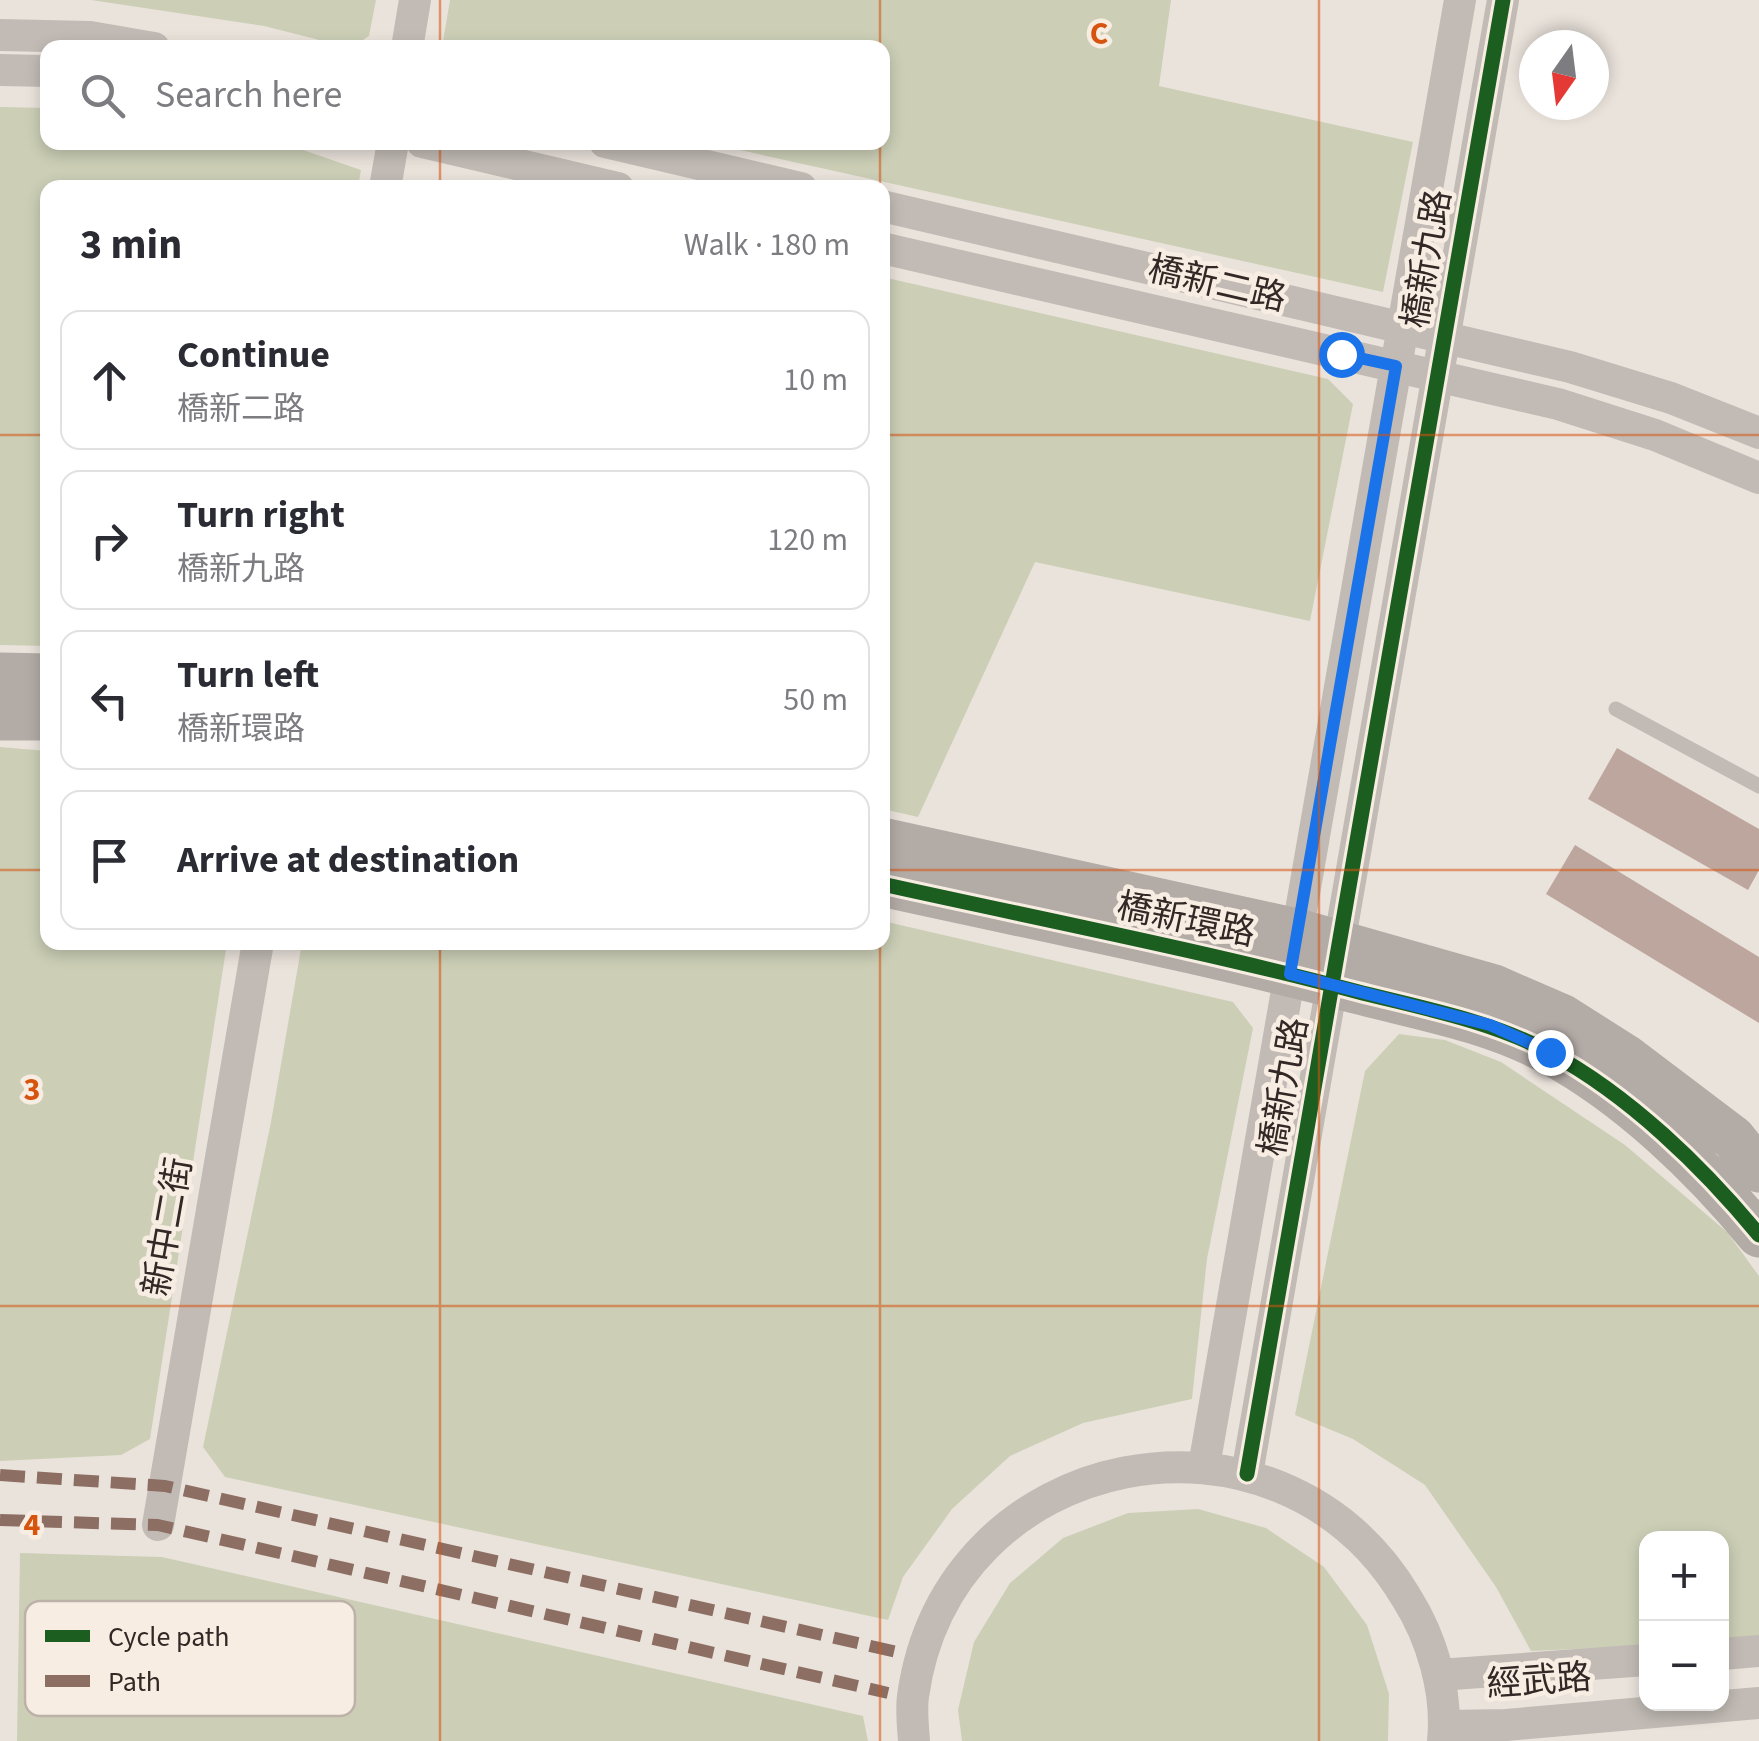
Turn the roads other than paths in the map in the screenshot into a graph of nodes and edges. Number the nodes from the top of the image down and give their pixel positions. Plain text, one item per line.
1 (415, 0) edge
2 (1460, 0) edge
3 (1502, 0) edge
4 (0, 35) edge
5 (111, 40) edge
6 (408, 40) edge
7 (0, 70) edge
8 (40, 71) edge
9 (391, 150) edge
10 (456, 150) edge
11 (639, 150) edge
12 (386, 180) edge
13 (584, 180) edge
14 (767, 180) edge
15 (890, 208) edge
16 (890, 250) edge
17 (1403, 327) junction
18 (1444, 336) junction
19 (1396, 366) junction
20 (1438, 374) junction
21 (1759, 433) edge
22 (1759, 478) edge
23 (0, 675) edge
24 (40, 676) edge
25 (1616, 709) dead end
26 (0, 718) edge
27 (40, 718) edge
28 (1759, 786) edge
29 (890, 842) edge
30 (890, 885) edge
31 (257, 950) edge
32 (1315, 958) junction
33 (1759, 1170) edge
34 (1759, 1236) edge
35 (1204, 1466) junction
36 (1248, 1474) junction
37 (158, 1525) dead end
38 (1759, 1650) edge
39 (1729, 1653) edge
40 (1639, 1661) edge
41 (1439, 1675) junction
42 (1759, 1703) edge
43 (1444, 1734) edge
44 (914, 1741) edge

1 - 6 street
2 - 17 street, 橋新九路
3 - 18 street, 橋新九路
4 - 5 street
7 - 8 street
9 - 12 street
10 - 13 street
11 - 14 street
15 - 17 street, 橋新二路
16 - 19 street, 橋新二路
17 - 18 street, 橋新二路
17 - 19 street, 橋新九路
18 - 20 street, 橋新九路
18 - 21 street, 橋新二路
19 - 20 street, 橋新二路
19 - 32 street, 橋新九路
20 - 22 street, 橋新二路
20 - 32 street, 橋新九路
23 - 24 street
25 - 28 lane
26 - 27 street
29 - 32 street, 橋新環路
30 - 32 street, 橋新環路
31 - 37 street, 新中二街
32 - 33 street, 橋新環路
32 - 34 street, 橋新環路
32 - 35 street, 橋新九路
32 - 36 street, 橋新九路
35 - 36 street
35 - 44 street
36 - 41 street
38 - 39 street
40 - 41 street, 經武路
41 - 43 street
42 - 43 street, 經武路

